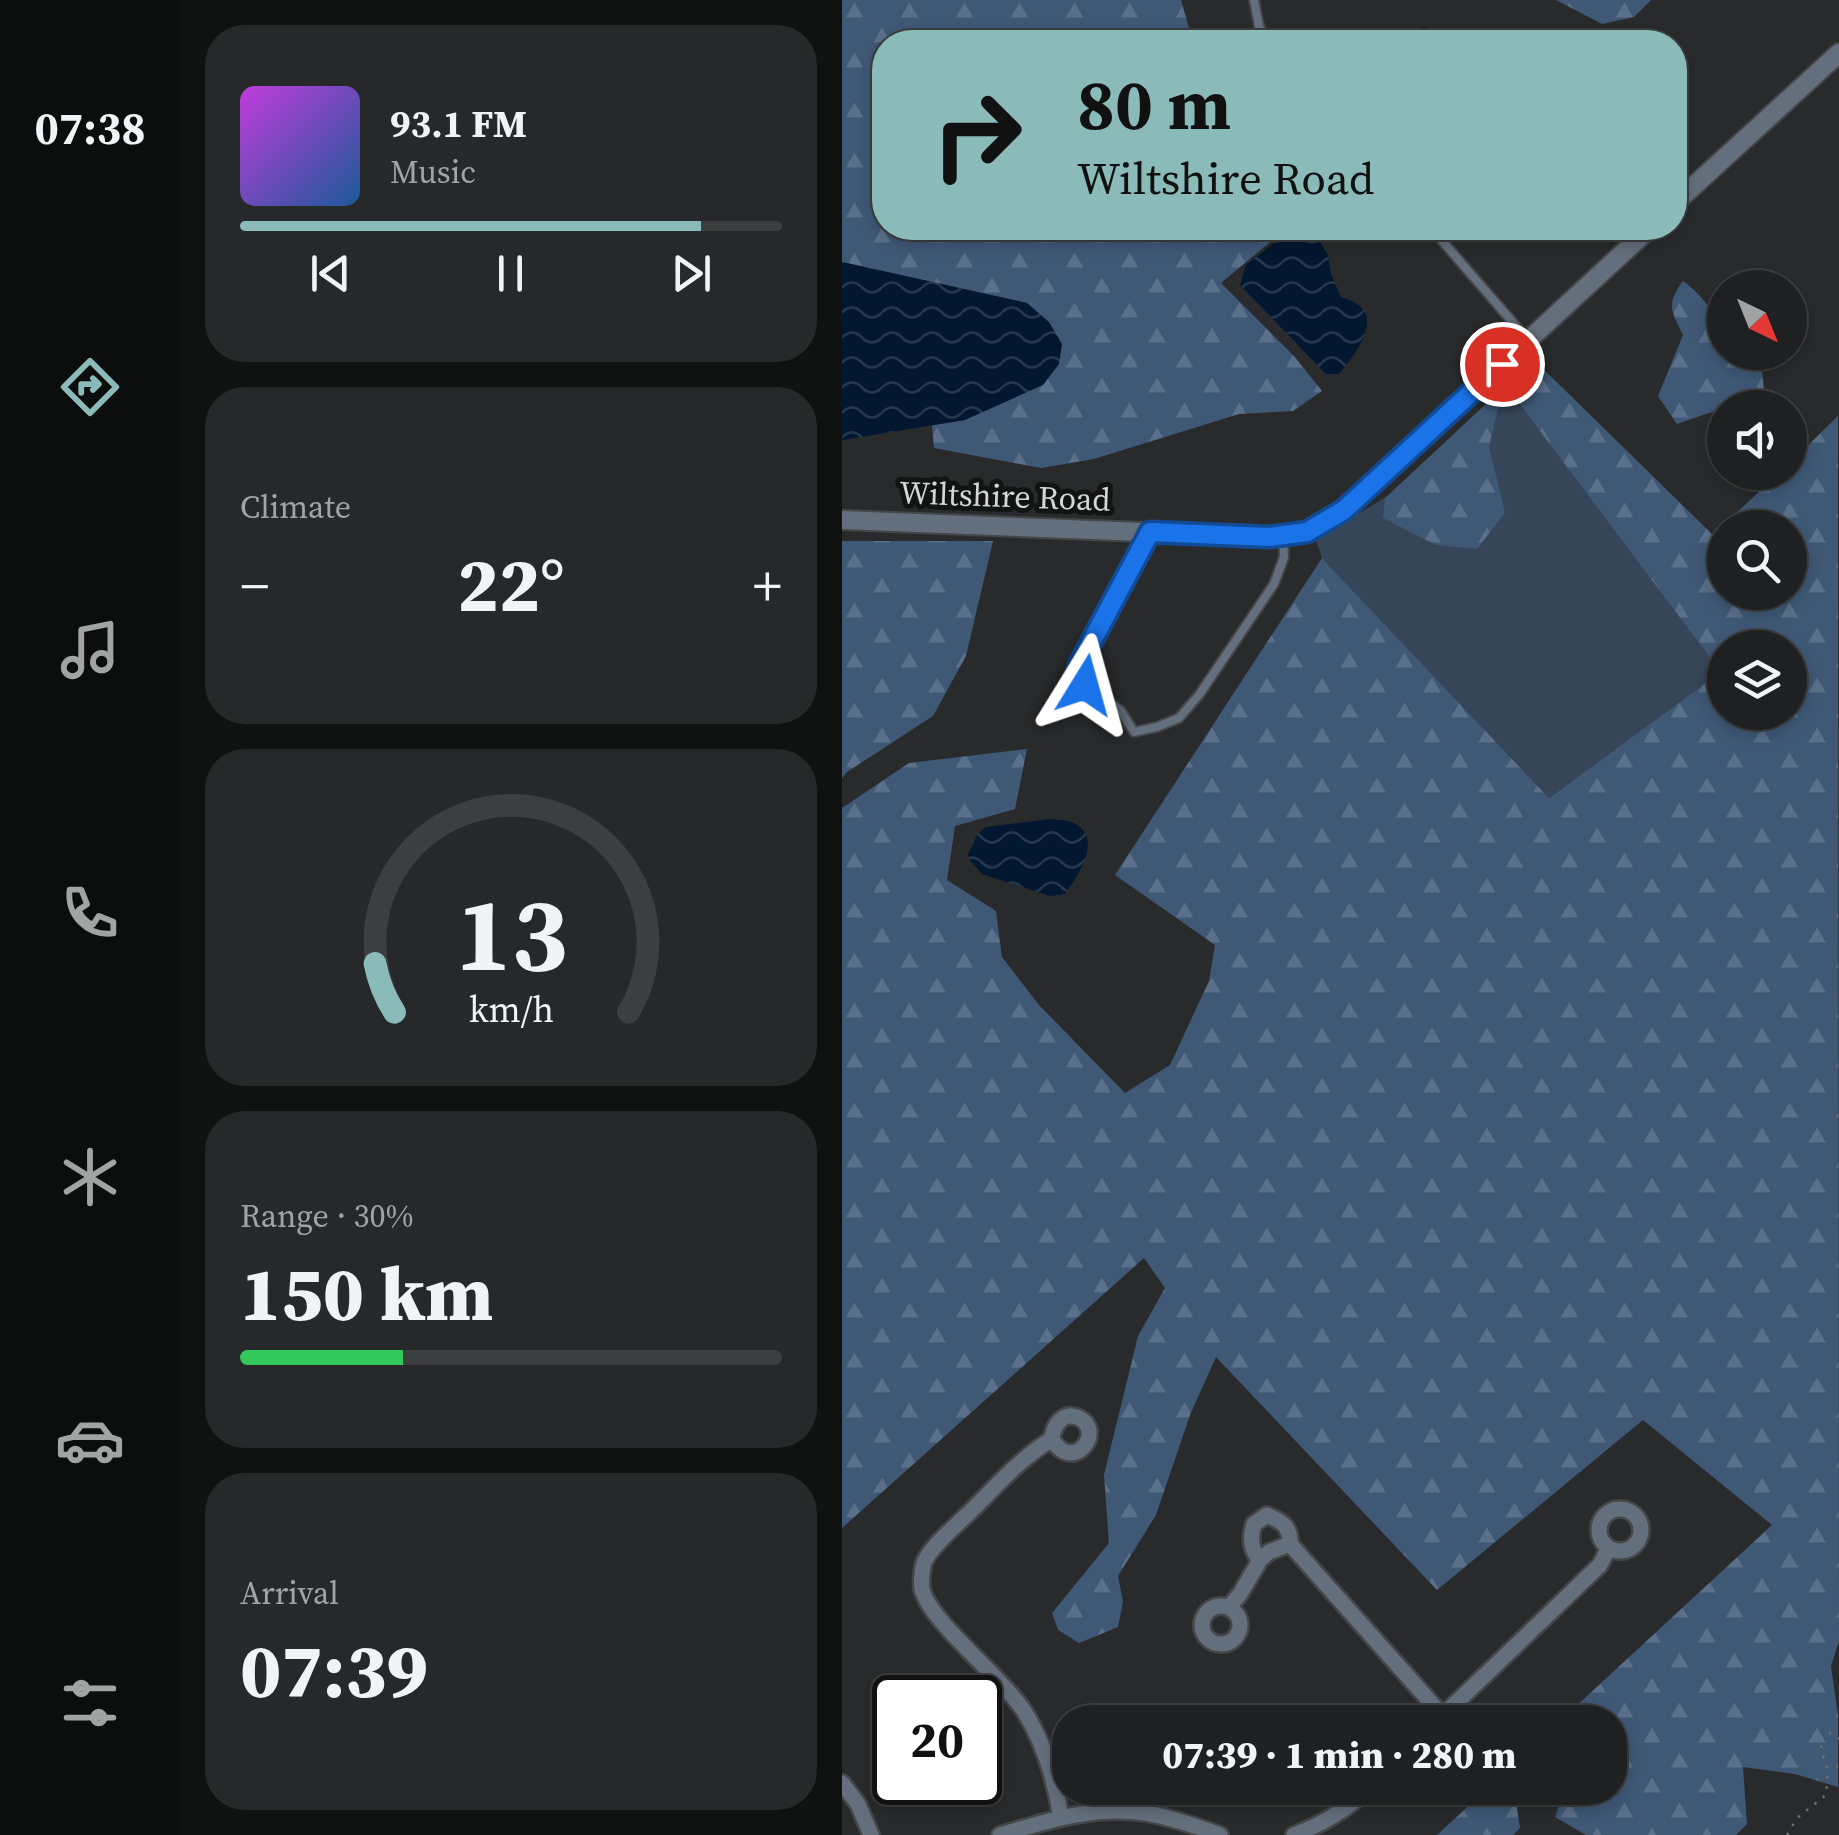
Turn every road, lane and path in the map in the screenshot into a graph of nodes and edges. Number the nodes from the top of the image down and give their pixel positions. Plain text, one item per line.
1 (1254, 0) edge
2 (1261, 30) edge
3 (1838, 53) edge
4 (1687, 192) edge
5 (1442, 240) edge
6 (1637, 240) edge
7 (1528, 340) junction
8 (842, 520) edge
9 (1150, 532) junction
10 (1283, 535) junction
11 (1052, 1439) dead end
12 (1290, 1544) junction
13 (1608, 1548) dead end
14 (1260, 1560) junction
15 (1229, 1607) dead end
16 (1427, 1705) edge
17 (1454, 1705) edge
18 (1838, 1739) edge
19 (842, 1783) edge
20 (1350, 1805) edge
21 (1061, 1818) junction
22 (872, 1835) edge
23 (1000, 1835) edge
24 (1220, 1835) edge
25 (1294, 1835) edge
26 (1786, 1835) edge

1 - 2 lane
3 - 4 street
5 - 7 lane
6 - 7 street, Wiltshire Road
7 - 10 street, Wiltshire Road
8 - 9 street, Wiltshire Road
9 - 10 street, Wiltshire Road
9 - 10 lane
11 - 21 street
12 - 14 street
12 - 14 street
12 - 16 street
13 - 17 street
14 - 15 street
18 - 26 path
19 - 22 street
20 - 25 street
21 - 23 street
21 - 24 street

